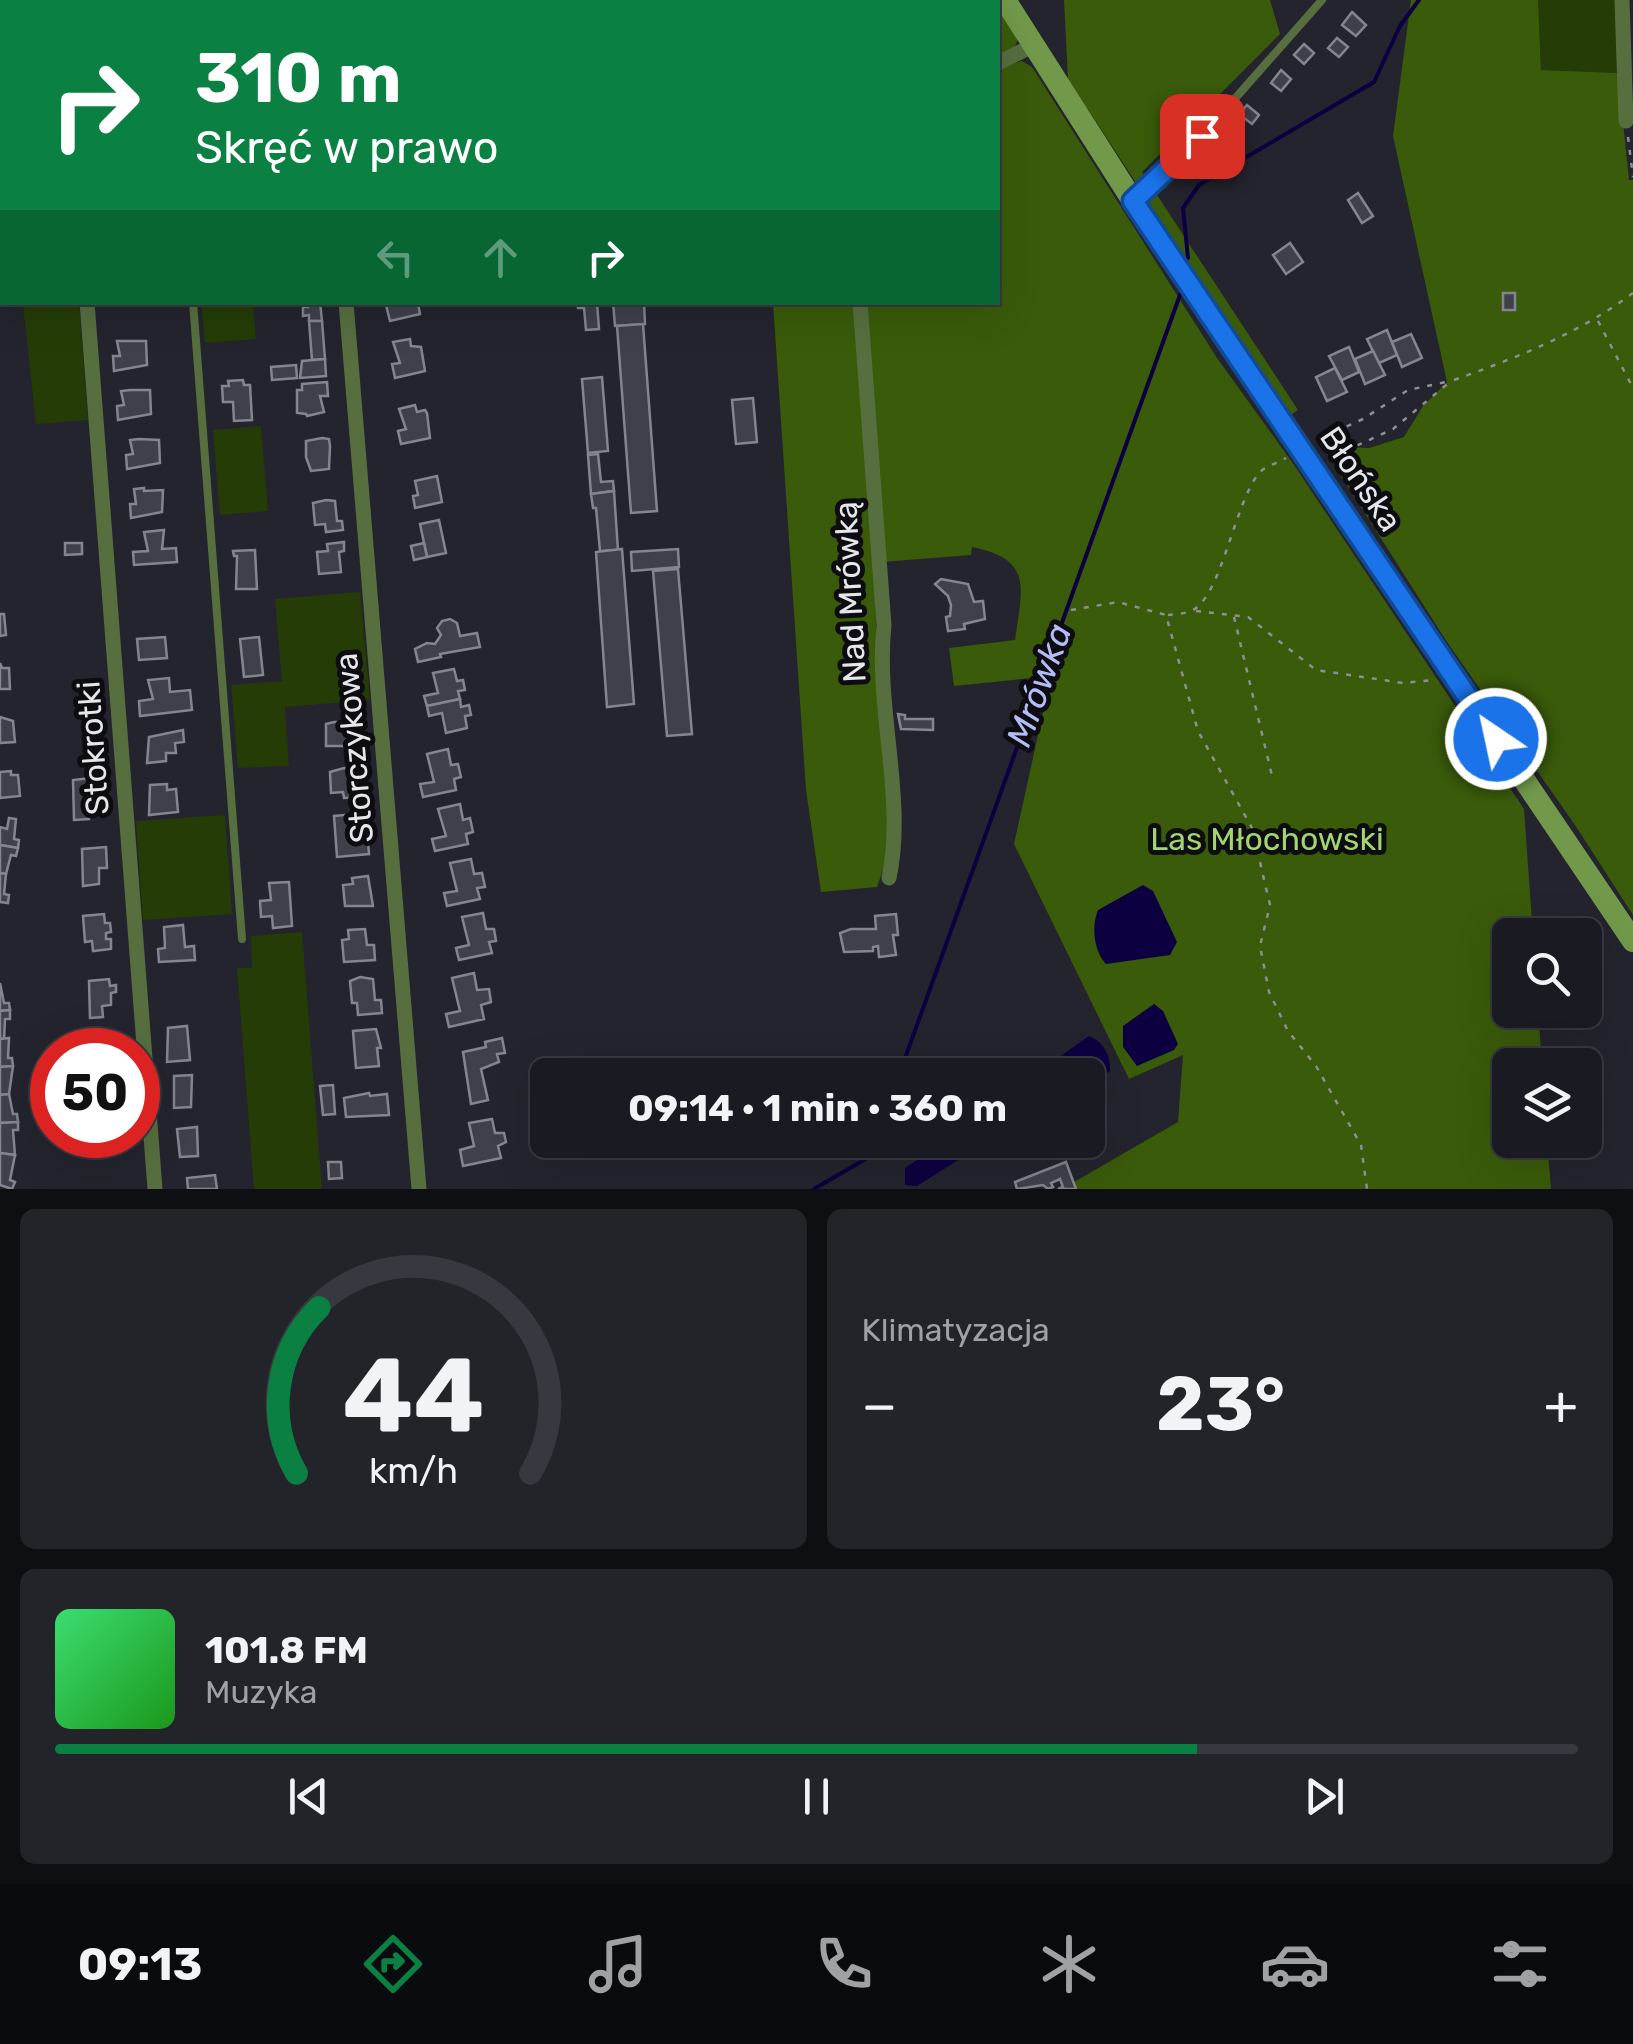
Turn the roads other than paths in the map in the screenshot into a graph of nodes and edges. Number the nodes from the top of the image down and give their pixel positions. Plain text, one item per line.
1 (1006, 0) edge
2 (1322, 0) edge
3 (1622, 0) edge
4 (1034, 45) junction
5 (1000, 62) edge
6 (1626, 121) road end
7 (1133, 201) junction
8 (87, 305) edge
9 (193, 305) edge
10 (346, 305) edge
11 (860, 305) edge
12 (889, 878) dead end
13 (242, 939) dead end
14 (1633, 941) edge
15 (155, 1189) edge
16 (418, 1189) edge

1 - 4 main road, Błońska
2 - 7 lane
3 - 6 street
4 - 5 street
4 - 7 main road, Błońska
7 - 14 main road, Błońska
8 - 15 street, Stokrotki
9 - 13 lane
10 - 16 street, Storczykowa
11 - 12 street, Nad Mrówką

